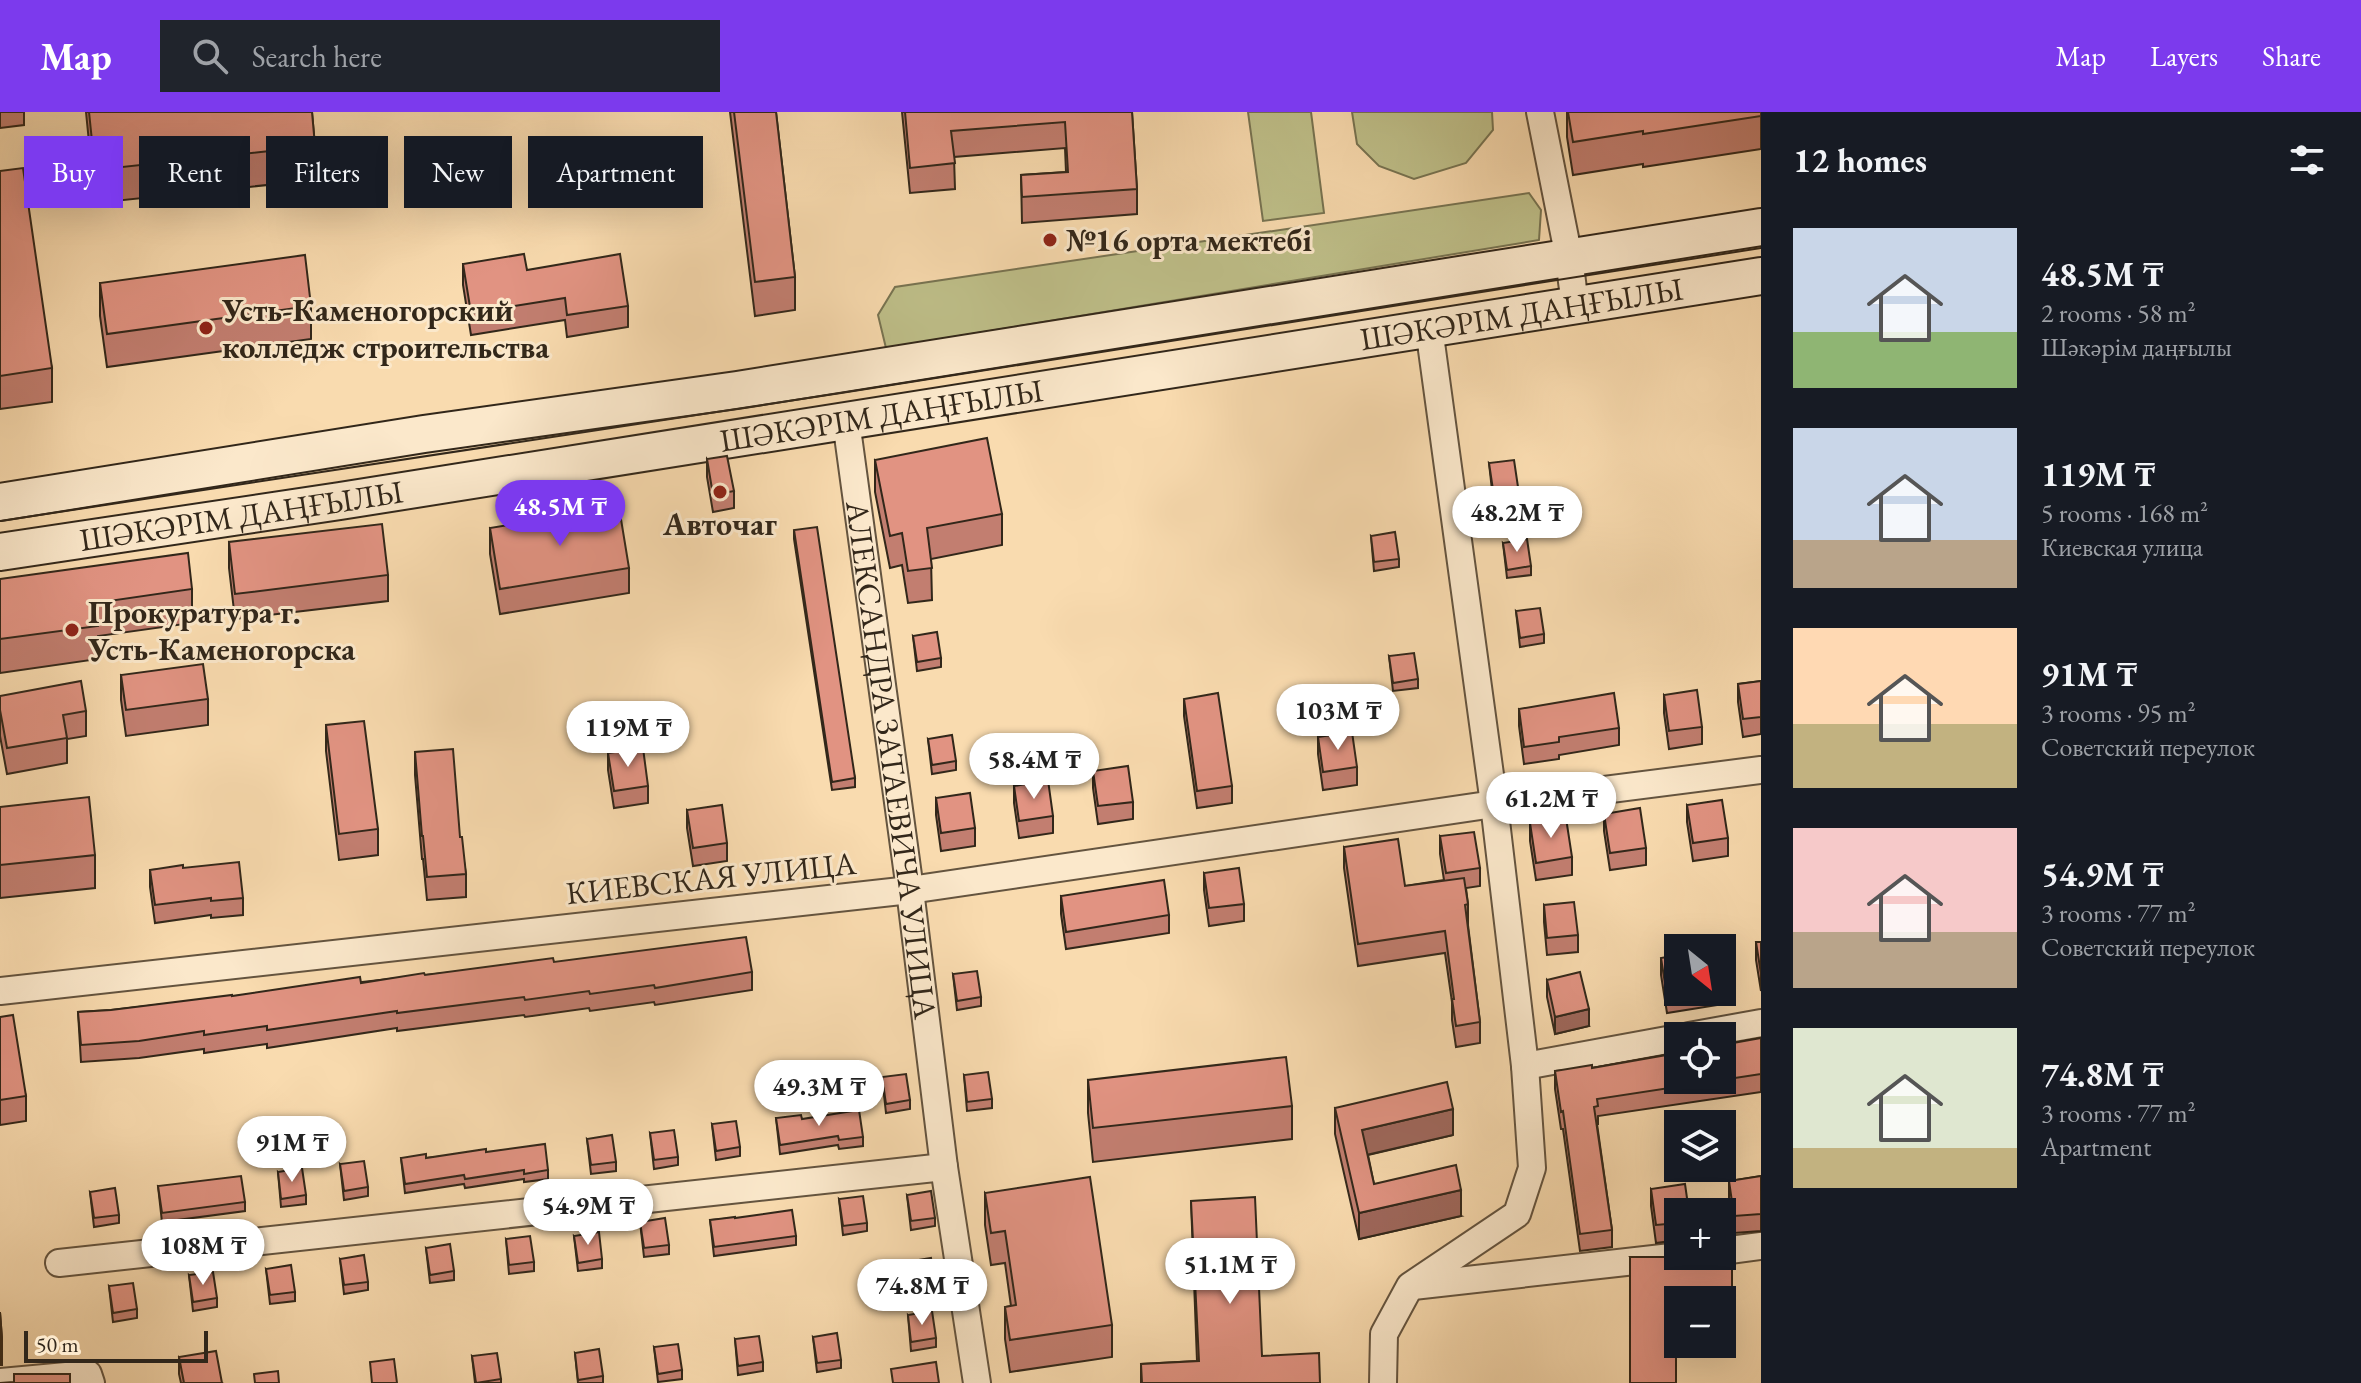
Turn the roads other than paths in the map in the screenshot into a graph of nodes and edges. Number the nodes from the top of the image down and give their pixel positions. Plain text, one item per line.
1 (1540, 112) edge
2 (1761, 227) edge
3 (1569, 258) junction
4 (1761, 276) edge
5 (1424, 280) junction
6 (1575, 305) junction
7 (1429, 328) junction
8 (837, 373) junction
9 (846, 421) junction
10 (0, 502) edge
11 (0, 552) edge
12 (1761, 770) edge
13 (1494, 804) junction
14 (910, 890) junction
15 (0, 991) edge
16 (1761, 1023) edge
17 (1736, 1028) edge
18 (1664, 1041) edge
19 (1525, 1066) junction
20 (944, 1167) junction
21 (1761, 1246) edge
22 (1736, 1249) edge
23 (1664, 1258) edge
24 (59, 1263) dead end
25 (1410, 1286) junction
26 (0, 1382) edge
27 (91, 1383) edge
28 (977, 1383) edge
29 (1383, 1383) edge

1 - 3 street
2 - 3 main road, ШӘКӘРІМ ДАҢҒЫЛЫ
3 - 5 main road, ШӘКӘРІМ ДАҢҒЫЛЫ
3 - 6 street
4 - 6 main road, ШӘКӘРІМ ДАҢҒЫЛЫ
5 - 7 main road
5 - 8 main road, ШӘКӘРІМ ДАҢҒЫЛЫ
6 - 7 main road, ШӘКӘРІМ ДАҢҒЫЛЫ
7 - 9 main road, ШӘКӘРІМ ДАҢҒЫЛЫ
7 - 13 street
8 - 9 main road, АЛЕКСАНДРА ЗАТАЕВИЧА УЛИЦА
8 - 10 main road, ШӘКӘРІМ ДАҢҒЫЛЫ
9 - 11 main road, ШӘКӘРІМ ДАҢҒЫЛЫ
9 - 14 street, АЛЕКСАНДРА ЗАТАЕВИЧА УЛИЦА
12 - 13 street, КИЕВСКАЯ УЛИЦА
13 - 14 street, КИЕВСКАЯ УЛИЦА
13 - 19 street
14 - 15 street, КИЕВСКАЯ УЛИЦА
14 - 20 street, АЛЕКСАНДРА ЗАТАЕВИЧА УЛИЦА
16 - 17 street
18 - 19 street
19 - 25 street
20 - 24 street
20 - 28 street, АЛЕКСАНДРА ЗАТАЕВИЧА УЛИЦА
21 - 22 street
23 - 25 street
25 - 29 street
26 - 27 street

